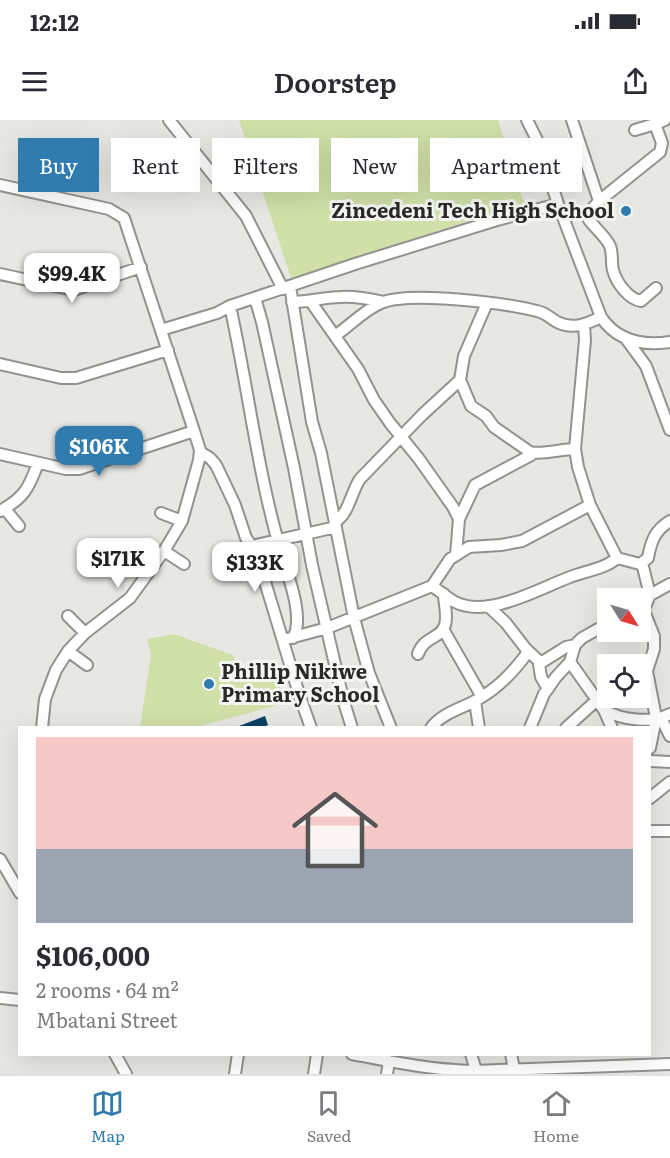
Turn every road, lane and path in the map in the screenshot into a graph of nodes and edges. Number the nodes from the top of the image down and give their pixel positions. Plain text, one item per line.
1 (169, 120) edge
2 (527, 120) edge
3 (572, 120) edge
4 (660, 122) edge
5 (635, 130) dead end
6 (0, 185) edge
7 (599, 201) junction
8 (558, 204) junction
9 (141, 267) junction
10 (0, 274) edge
11 (287, 288) junction
12 (656, 288) dead end
13 (255, 298) junction
14 (292, 302) junction
15 (311, 302) junction
16 (384, 302) junction
17 (487, 303) junction
18 (230, 306) junction
19 (601, 317) junction
20 (584, 325) junction
21 (161, 330) junction
22 (336, 335) junction
23 (627, 340) junction
24 (670, 342) edge
25 (168, 350) junction
26 (0, 364) edge
27 (460, 380) junction
28 (670, 393) edge
29 (657, 395) junction
30 (670, 430) edge
31 (194, 431) junction
32 (402, 437) junction
33 (575, 449) junction
34 (200, 452) junction
35 (0, 454) edge
36 (531, 455) dead end
37 (38, 463) junction
38 (590, 505) junction
39 (2, 510) edge
40 (160, 513) dead end
41 (459, 519) junction
42 (182, 521) junction
43 (670, 521) edge
44 (335, 525) junction
45 (19, 526) dead end
46 (306, 536) junction
47 (278, 540) junction
48 (252, 546) junction
49 (164, 551) junction
50 (456, 555) junction
51 (616, 558) junction
52 (642, 563) junction
53 (184, 564) dead end
54 (670, 584) edge
55 (432, 586) junction
56 (648, 588) edge
57 (444, 594) junction
58 (651, 594) edge
59 (489, 606) junction
60 (68, 616) dead end
61 (354, 618) junction
62 (327, 628) junction
63 (443, 629) junction
64 (597, 630) edge
65 (651, 630) edge
66 (86, 633) junction
67 (288, 639) junction
68 (574, 645) junction
69 (69, 651) junction
70 (528, 652) junction
71 (418, 654) dead end
72 (540, 662) junction
73 (570, 662) junction
74 (87, 665) dead end
75 (548, 689) junction
76 (479, 699) junction
77 (597, 700) joint
78 (604, 710) joint
79 (662, 717) edge
80 (42, 726) edge
81 (310, 726) edge
82 (351, 726) edge
83 (390, 726) edge
84 (432, 726) edge
85 (479, 726) edge
86 (531, 726) edge
87 (568, 726) edge
88 (611, 726) edge
89 (670, 736) edge
90 (651, 745) edge
91 (651, 761) edge
92 (670, 762) edge
93 (670, 782) edge
94 (651, 797) edge
95 (651, 831) edge
96 (670, 831) edge
97 (0, 859) edge
98 (18, 890) edge
99 (0, 998) edge
100 (18, 1000) edge
101 (116, 1056) edge
102 (238, 1056) edge
103 (317, 1056) edge
104 (369, 1056) edge
105 (472, 1056) edge
106 (512, 1056) edge
107 (389, 1061) junction
108 (670, 1064) edge
109 (518, 1072) edge
110 (564, 1072) edge
111 (462, 1073) edge
112 (126, 1074) edge
113 (235, 1074) edge
114 (314, 1074) edge
115 (387, 1074) edge
116 (477, 1074) edge

1 - 11 street
2 - 8 street
3 - 7 street
4 - 5 street
4 - 7 street
6 - 9 street
7 - 12 street
8 - 11 street
8 - 19 street
9 - 10 street
9 - 21 street
11 - 13 street
11 - 14 street
13 - 18 street
13 - 46 street
14 - 15 street
14 - 44 street
15 - 16 street
15 - 22 street
16 - 17 street
16 - 22 street
17 - 20 street
17 - 27 street
18 - 21 street
18 - 47 street
19 - 20 street
19 - 23 street
20 - 33 street
21 - 25 street
22 - 32 street
23 - 24 street
23 - 29 street
25 - 26 street
25 - 31 street
27 - 32 street
27 - 33 street
28 - 29 street
29 - 30 street
31 - 34 street
31 - 37 street
32 - 41 street
32 - 44 street
33 - 38 street
34 - 42 street
34 - 48 street
35 - 37 street
36 - 41 street
37 - 39 street
38 - 50 street
38 - 51 street
39 - 45 street
40 - 42 street
41 - 50 street
42 - 49 street
43 - 52 street
44 - 46 street
44 - 61 street
46 - 47 street
46 - 62 street
47 - 48 street
47 - 67 street
48 - 67 street
49 - 53 street
49 - 66 street
50 - 55 street
51 - 52 street
51 - 59 street
52 - 56 street
54 - 58 street
55 - 57 street
55 - 61 street
57 - 59 street
57 - 63 street
59 - 70 street
60 - 66 street
61 - 62 street
61 - 83 street
62 - 67 street
62 - 82 street
63 - 71 street
63 - 76 street
64 - 68 street
65 - 79 street
66 - 69 street
67 - 81 street
68 - 72 street
68 - 73 street
69 - 74 street
69 - 80 street
70 - 72 street
70 - 76 street
72 - 75 street
73 - 75 street
73 - 77 street
75 - 86 street
76 - 84 street
76 - 85 street
77 - 87 street
78 - 79 street
78 - 88 street
79 - 89 street
79 - 90 street
91 - 92 street
93 - 94 street
95 - 96 street
97 - 98 street
99 - 100 street
101 - 112 street
102 - 113 street
103 - 114 street
104 - 107 street
105 - 116 street
106 - 109 street
107 - 111 street
107 - 115 street
108 - 110 street
109 - 110 street
109 - 116 street
111 - 116 street

